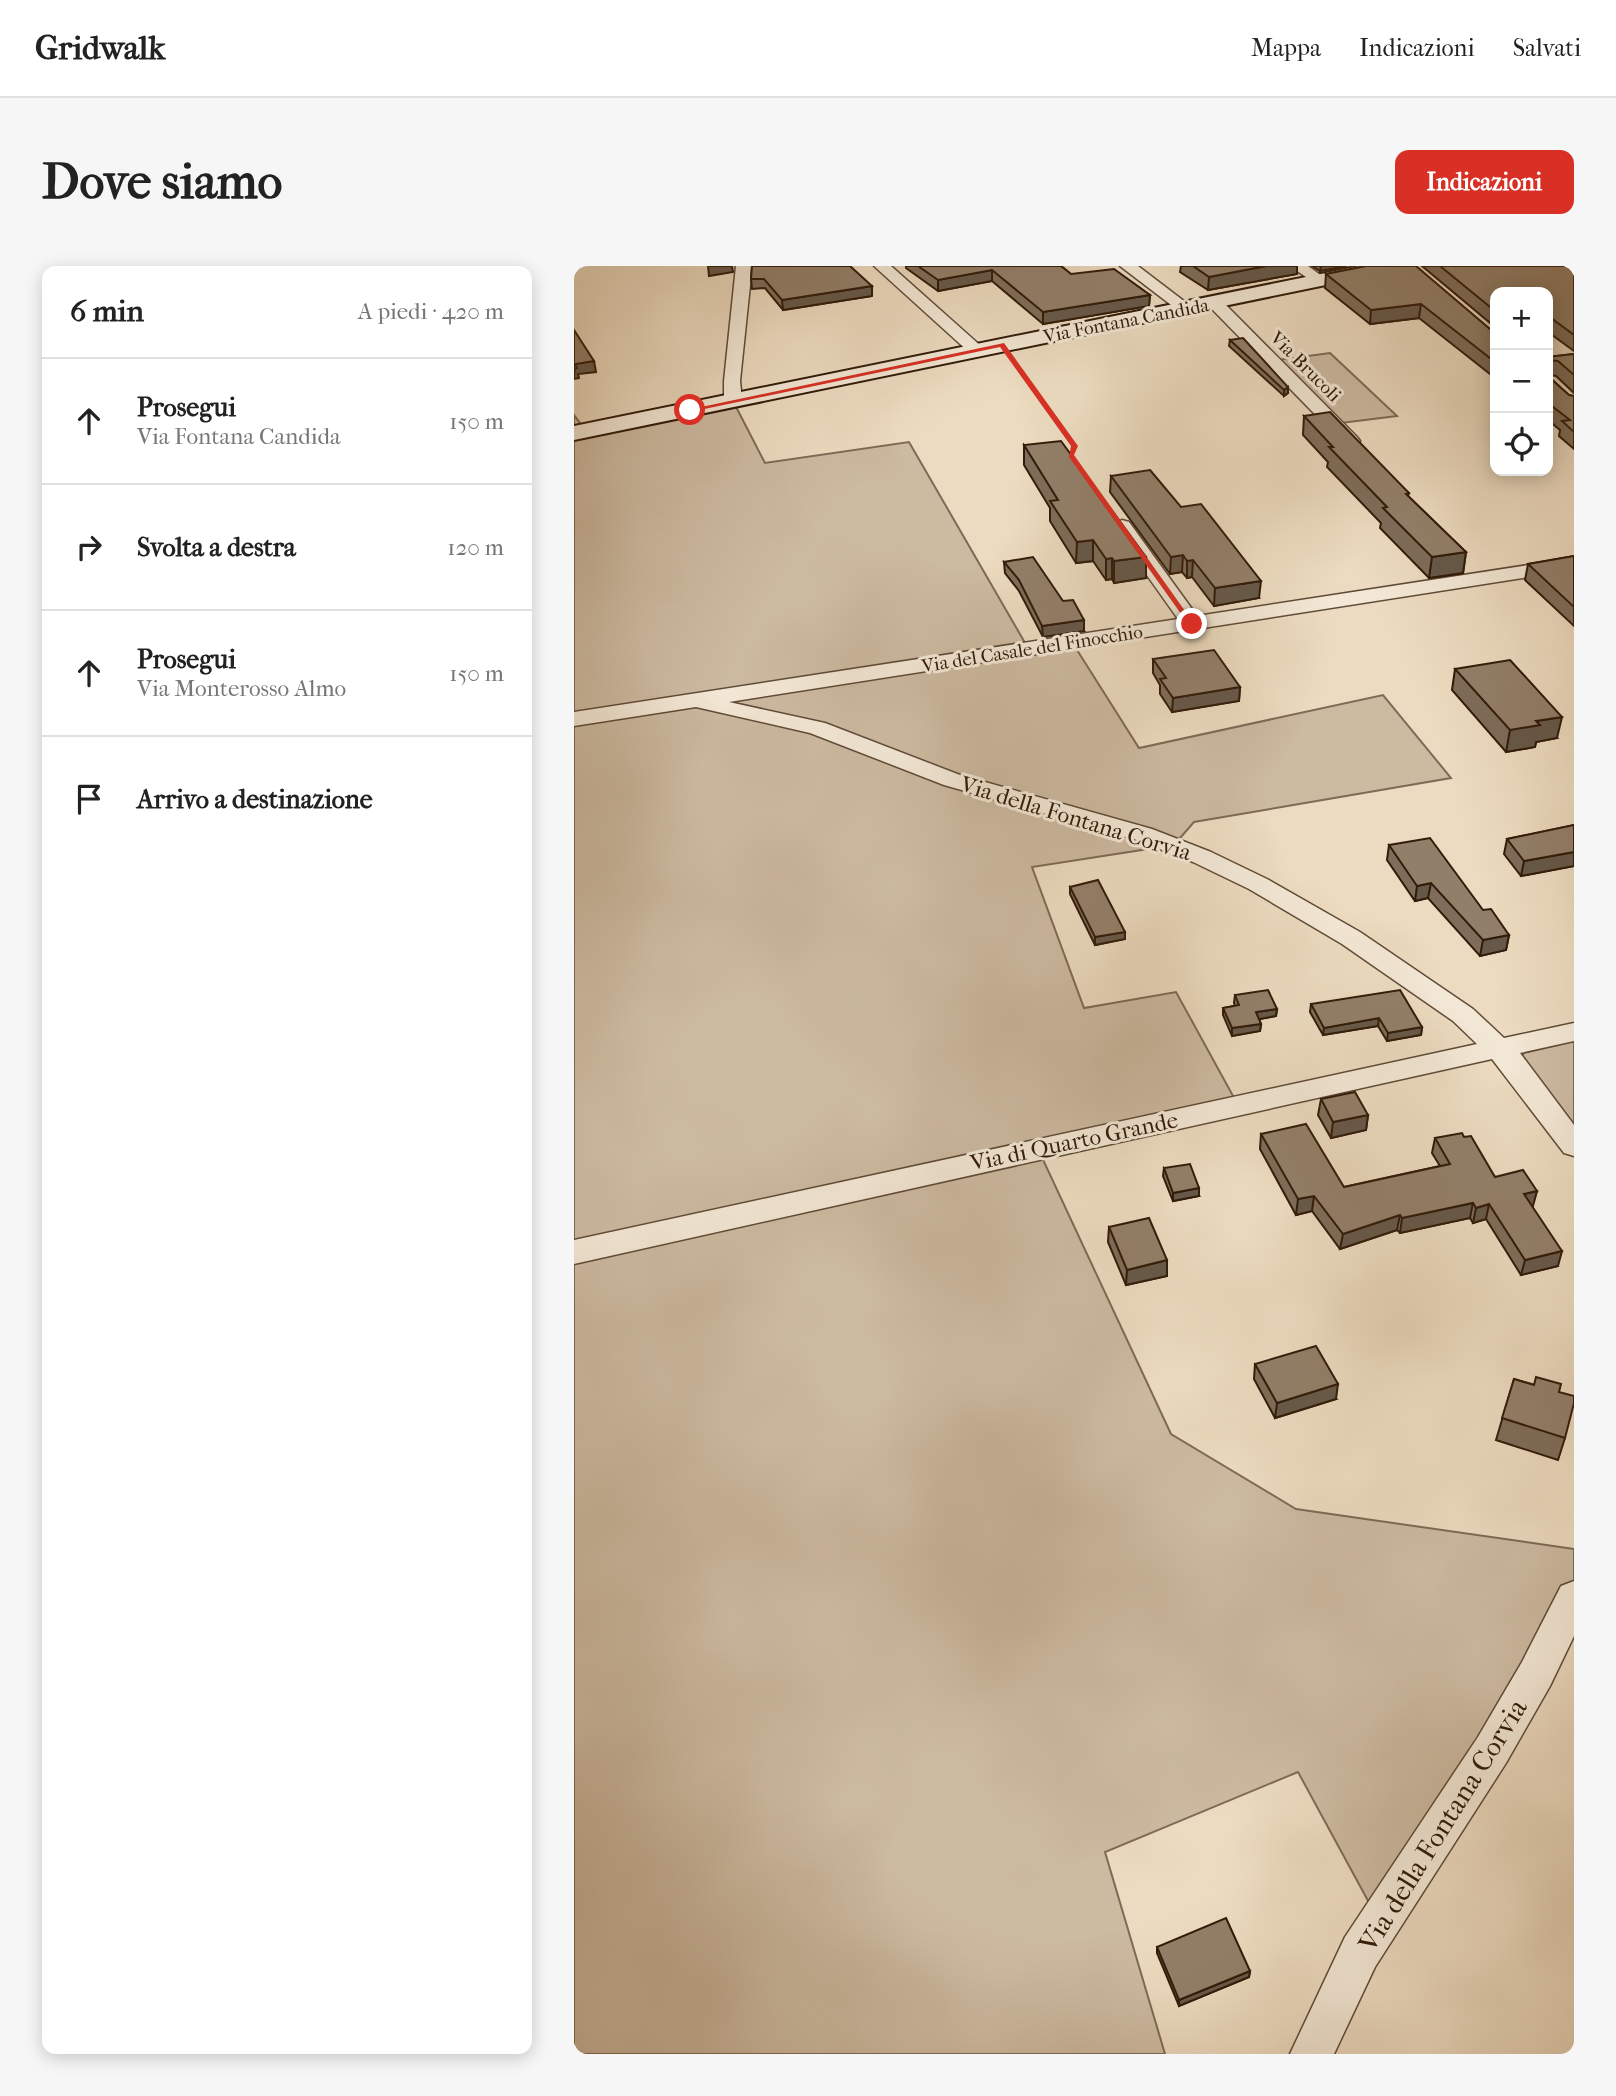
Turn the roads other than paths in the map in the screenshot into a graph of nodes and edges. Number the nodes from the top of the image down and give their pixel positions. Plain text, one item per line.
1 (744, 266) edge
2 (882, 266) edge
3 (1128, 266) edge
4 (1298, 266) edge
5 (1389, 266) edge
6 (1321, 281) junction
7 (1214, 302) junction
8 (1185, 308) junction
9 (976, 350) junction
10 (733, 401) junction
11 (574, 433) edge
12 (1360, 450) edge
13 (1111, 511) edge
14 (1467, 558) edge
15 (1572, 567) edge
16 (1486, 578) junction
17 (1192, 624) junction
18 (694, 700) junction
19 (574, 719) edge
20 (1574, 1032) edge
21 (1499, 1048) junction
22 (1574, 1146) edge
23 (574, 1252) edge
24 (1574, 1597) edge
25 (1312, 2054) edge

1 - 10 street
2 - 9 street
3 - 8 street
4 - 6 street
5 - 6 main road, Via Fontana Candida
6 - 7 main road, Via Fontana Candida
7 - 8 main road, Via Fontana Candida
7 - 12 street, Via Brucoli
8 - 9 main road, Via Fontana Candida
9 - 10 main road, Via Fontana Candida
10 - 11 main road, Via Fontana Candida
13 - 17 street
14 - 16 street
15 - 16 street, Via del Casale del Finocchio
16 - 17 street, Via del Casale del Finocchio
17 - 18 street, Via del Casale del Finocchio
18 - 19 street, Via del Casale del Finocchio
18 - 21 street, Via della Fontana Corvia
20 - 21 street, Via di Quarto Grande
21 - 22 street, Via della Fontana Corvia
21 - 23 street, Via di Quarto Grande
24 - 25 street, Via della Fontana Corvia

